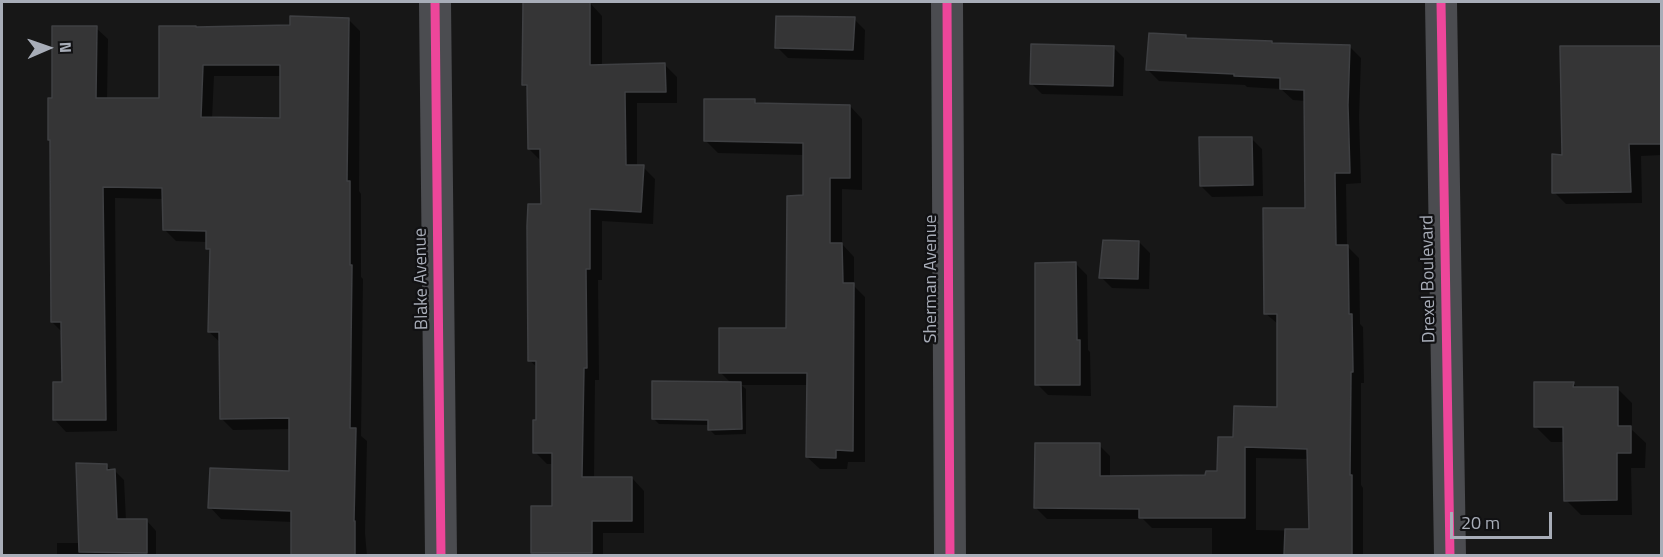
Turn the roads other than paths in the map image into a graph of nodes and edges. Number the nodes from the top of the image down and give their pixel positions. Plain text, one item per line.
1 (435, 2) edge
2 (946, 2) edge
3 (1441, 2) edge
4 (441, 555) edge
5 (950, 555) edge
6 (1450, 555) edge

1 - 4 street, Blake Avenue
2 - 5 street, Sherman Avenue
3 - 6 street, Drexel Boulevard

